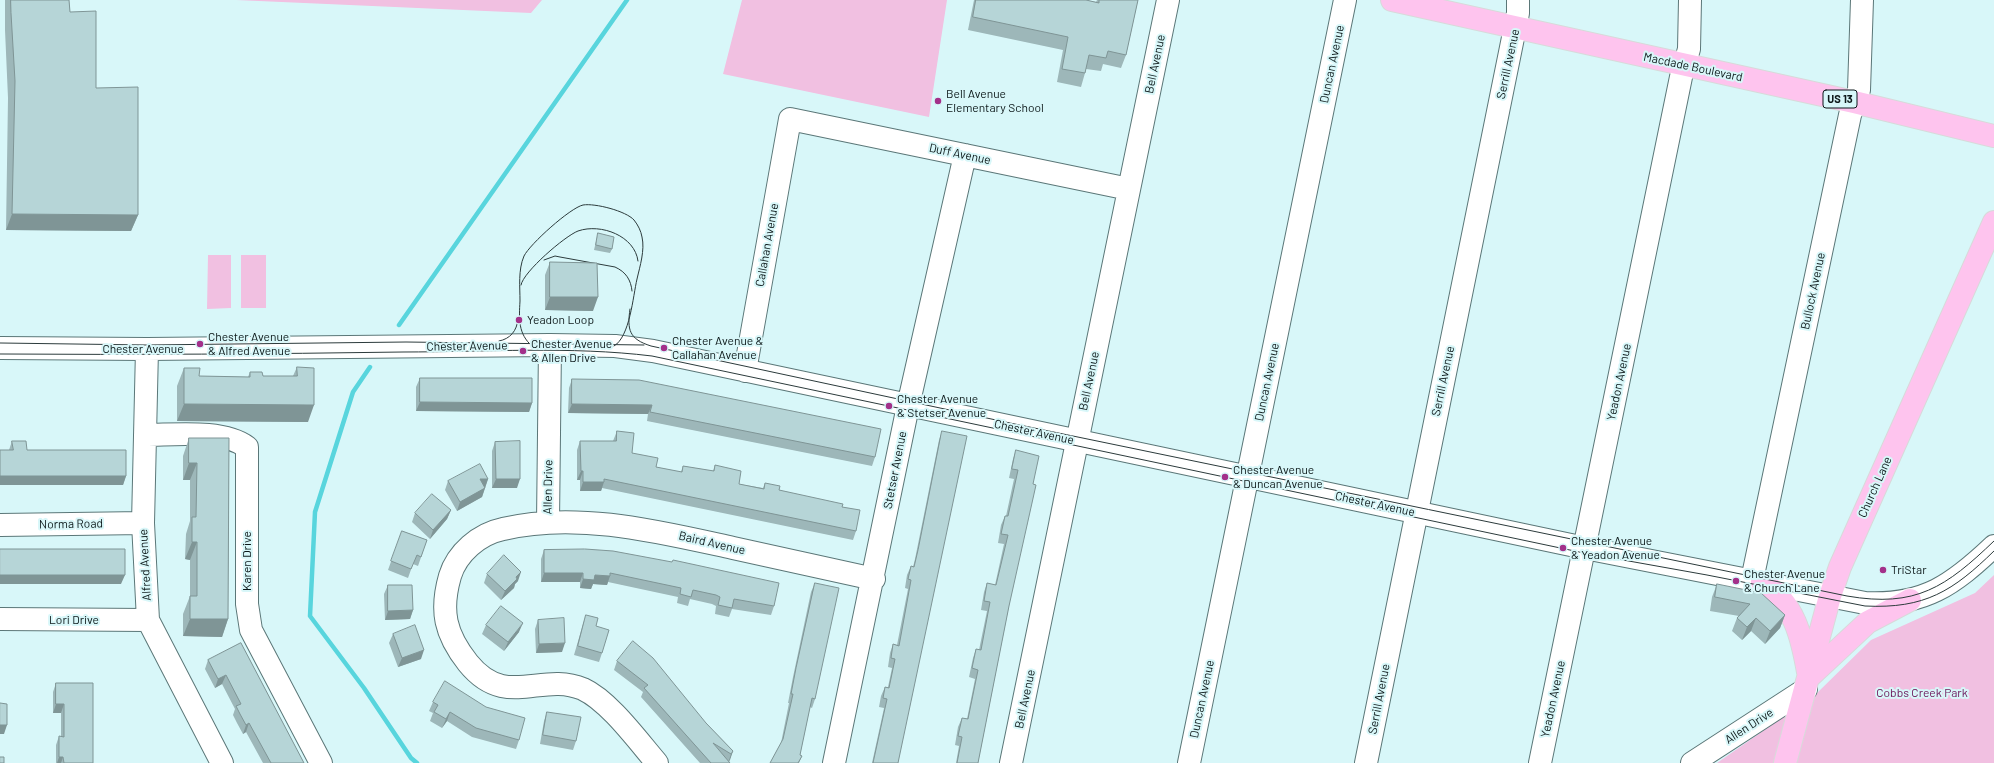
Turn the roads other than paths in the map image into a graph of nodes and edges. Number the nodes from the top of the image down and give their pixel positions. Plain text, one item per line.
1 (1168, 0) edge
2 (1345, 0) edge
3 (1392, 0) edge
4 (1518, 0) edge
5 (1690, 0) edge
6 (1862, 0) edge
7 (1515, 27) junction
8 (1685, 65) junction
9 (1854, 102) junction
10 (790, 119) joint
11 (1994, 136) edge
12 (965, 155) junction
13 (1129, 189) junction
14 (1994, 222) edge
15 (550, 345) junction
16 (0, 348) edge
17 (147, 349) junction
18 (745, 370) junction
19 (908, 406) junction
20 (145, 435) junction
21 (1077, 441) junction
22 (1248, 477) junction
23 (1416, 513) junction
24 (548, 522) junction
25 (143, 523) junction
26 (0, 525) edge
27 (1994, 546) edge
28 (1585, 548) junction
29 (874, 579) junction
30 (1757, 582) junction
31 (1830, 596) junction
32 (1910, 600) junction
33 (0, 619) edge
34 (148, 620) junction
35 (1807, 683) junction
36 (222, 763) edge
37 (321, 763) edge
38 (657, 763) edge
39 (834, 763) edge
40 (1011, 763) edge
41 (1189, 763) edge
42 (1366, 763) edge
43 (1540, 763) edge
44 (1692, 763) edge
45 (1785, 763) edge

1 - 13 street, Bell Avenue
2 - 22 street, Duncan Avenue
3 - 7 main road, Macdade Boulevard / US 13
4 - 7 street, Serrill Avenue
5 - 8 street, Yeadon Avenue
6 - 9 street, Bullock Avenue
7 - 8 main road, Macdade Boulevard / US 13
7 - 23 street, Serrill Avenue
8 - 9 main road, Macdade Boulevard / US 13
8 - 28 street, Yeadon Avenue
9 - 11 main road, Macdade Boulevard / US 13
9 - 30 street, Bullock Avenue
10 - 12 street, Duff Avenue
10 - 18 street, Callahan Avenue
12 - 13 street, Duff Avenue
12 - 19 street, Stetser Avenue
13 - 21 street, Bell Avenue
14 - 31 main road, Church Lane
15 - 17 street, Chester Avenue
15 - 18 street, Chester Avenue
15 - 24 street, Allen Drive
16 - 17 street, Chester Avenue
17 - 20 street, Alfred Avenue
18 - 19 street, Chester Avenue
19 - 21 street, Chester Avenue
19 - 29 street, Stetser Avenue
20 - 25 street, Alfred Avenue
20 - 37 street, Karen Drive
21 - 22 street, Chester Avenue
21 - 40 street, Bell Avenue
22 - 23 street, Chester Avenue
22 - 41 street, Duncan Avenue
23 - 28 street, Chester Avenue
23 - 42 street, Serrill Avenue
24 - 29 street, Baird Avenue
24 - 38 street, Allen Drive
25 - 26 street, Norma Road
25 - 34 street, Alfred Avenue
27 - 32 street, Chester Avenue
28 - 30 street, Chester Avenue
28 - 43 street, Yeadon Avenue
29 - 39 street, Stetser Avenue
30 - 31 street, Chester Avenue
30 - 35 main road
31 - 32 street, Chester Avenue
31 - 35 main road, Church Lane
32 - 35 main road
33 - 34 street, Lori Drive
34 - 36 street, Alfred Avenue
35 - 44 street, Allen Drive
35 - 45 main road, Church Lane

